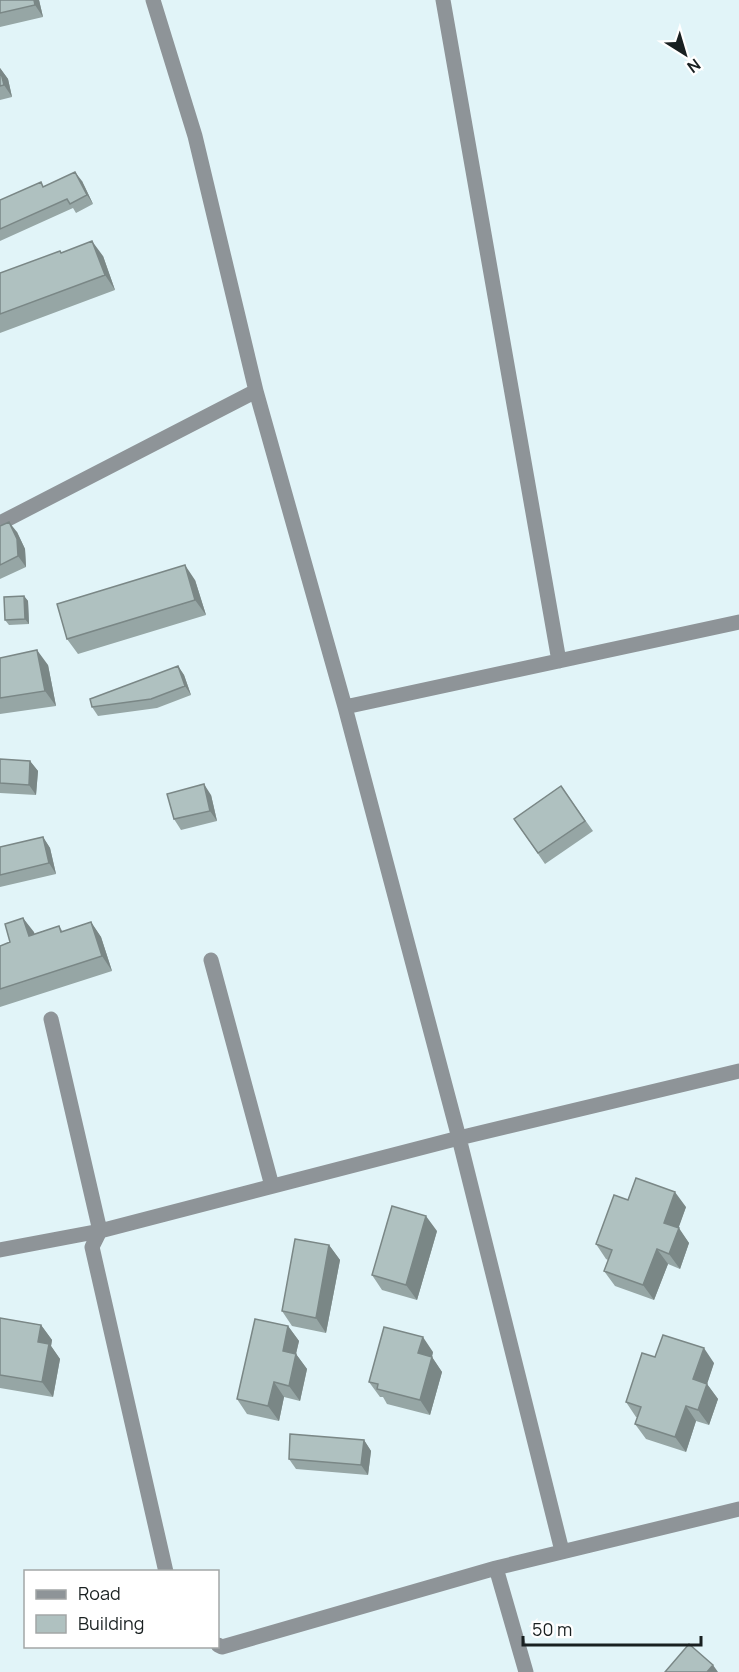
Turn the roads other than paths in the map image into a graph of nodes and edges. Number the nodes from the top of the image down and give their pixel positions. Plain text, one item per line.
1 (153, 0) edge
2 (443, 0) edge
3 (256, 391) junction
4 (0, 523) edge
5 (739, 622) edge
6 (560, 661) junction
7 (345, 707) junction
8 (211, 960) dead end
9 (51, 1018) dead end
10 (739, 1071) edge
11 (459, 1138) junction
12 (272, 1186) junction
13 (100, 1231) junction
14 (0, 1250) edge
15 (739, 1509) edge
16 (562, 1551) junction
17 (495, 1568) junction
18 (166, 1570) edge
19 (219, 1646) edge
20 (526, 1672) edge

1 - 3 street
2 - 6 street
3 - 4 street
3 - 7 street
5 - 6 street
6 - 7 street
7 - 11 street
8 - 12 street
9 - 13 street
10 - 11 street
11 - 12 street
11 - 16 street
12 - 13 street
13 - 14 street
13 - 18 street
15 - 16 street
16 - 17 street
17 - 19 street
17 - 20 street

